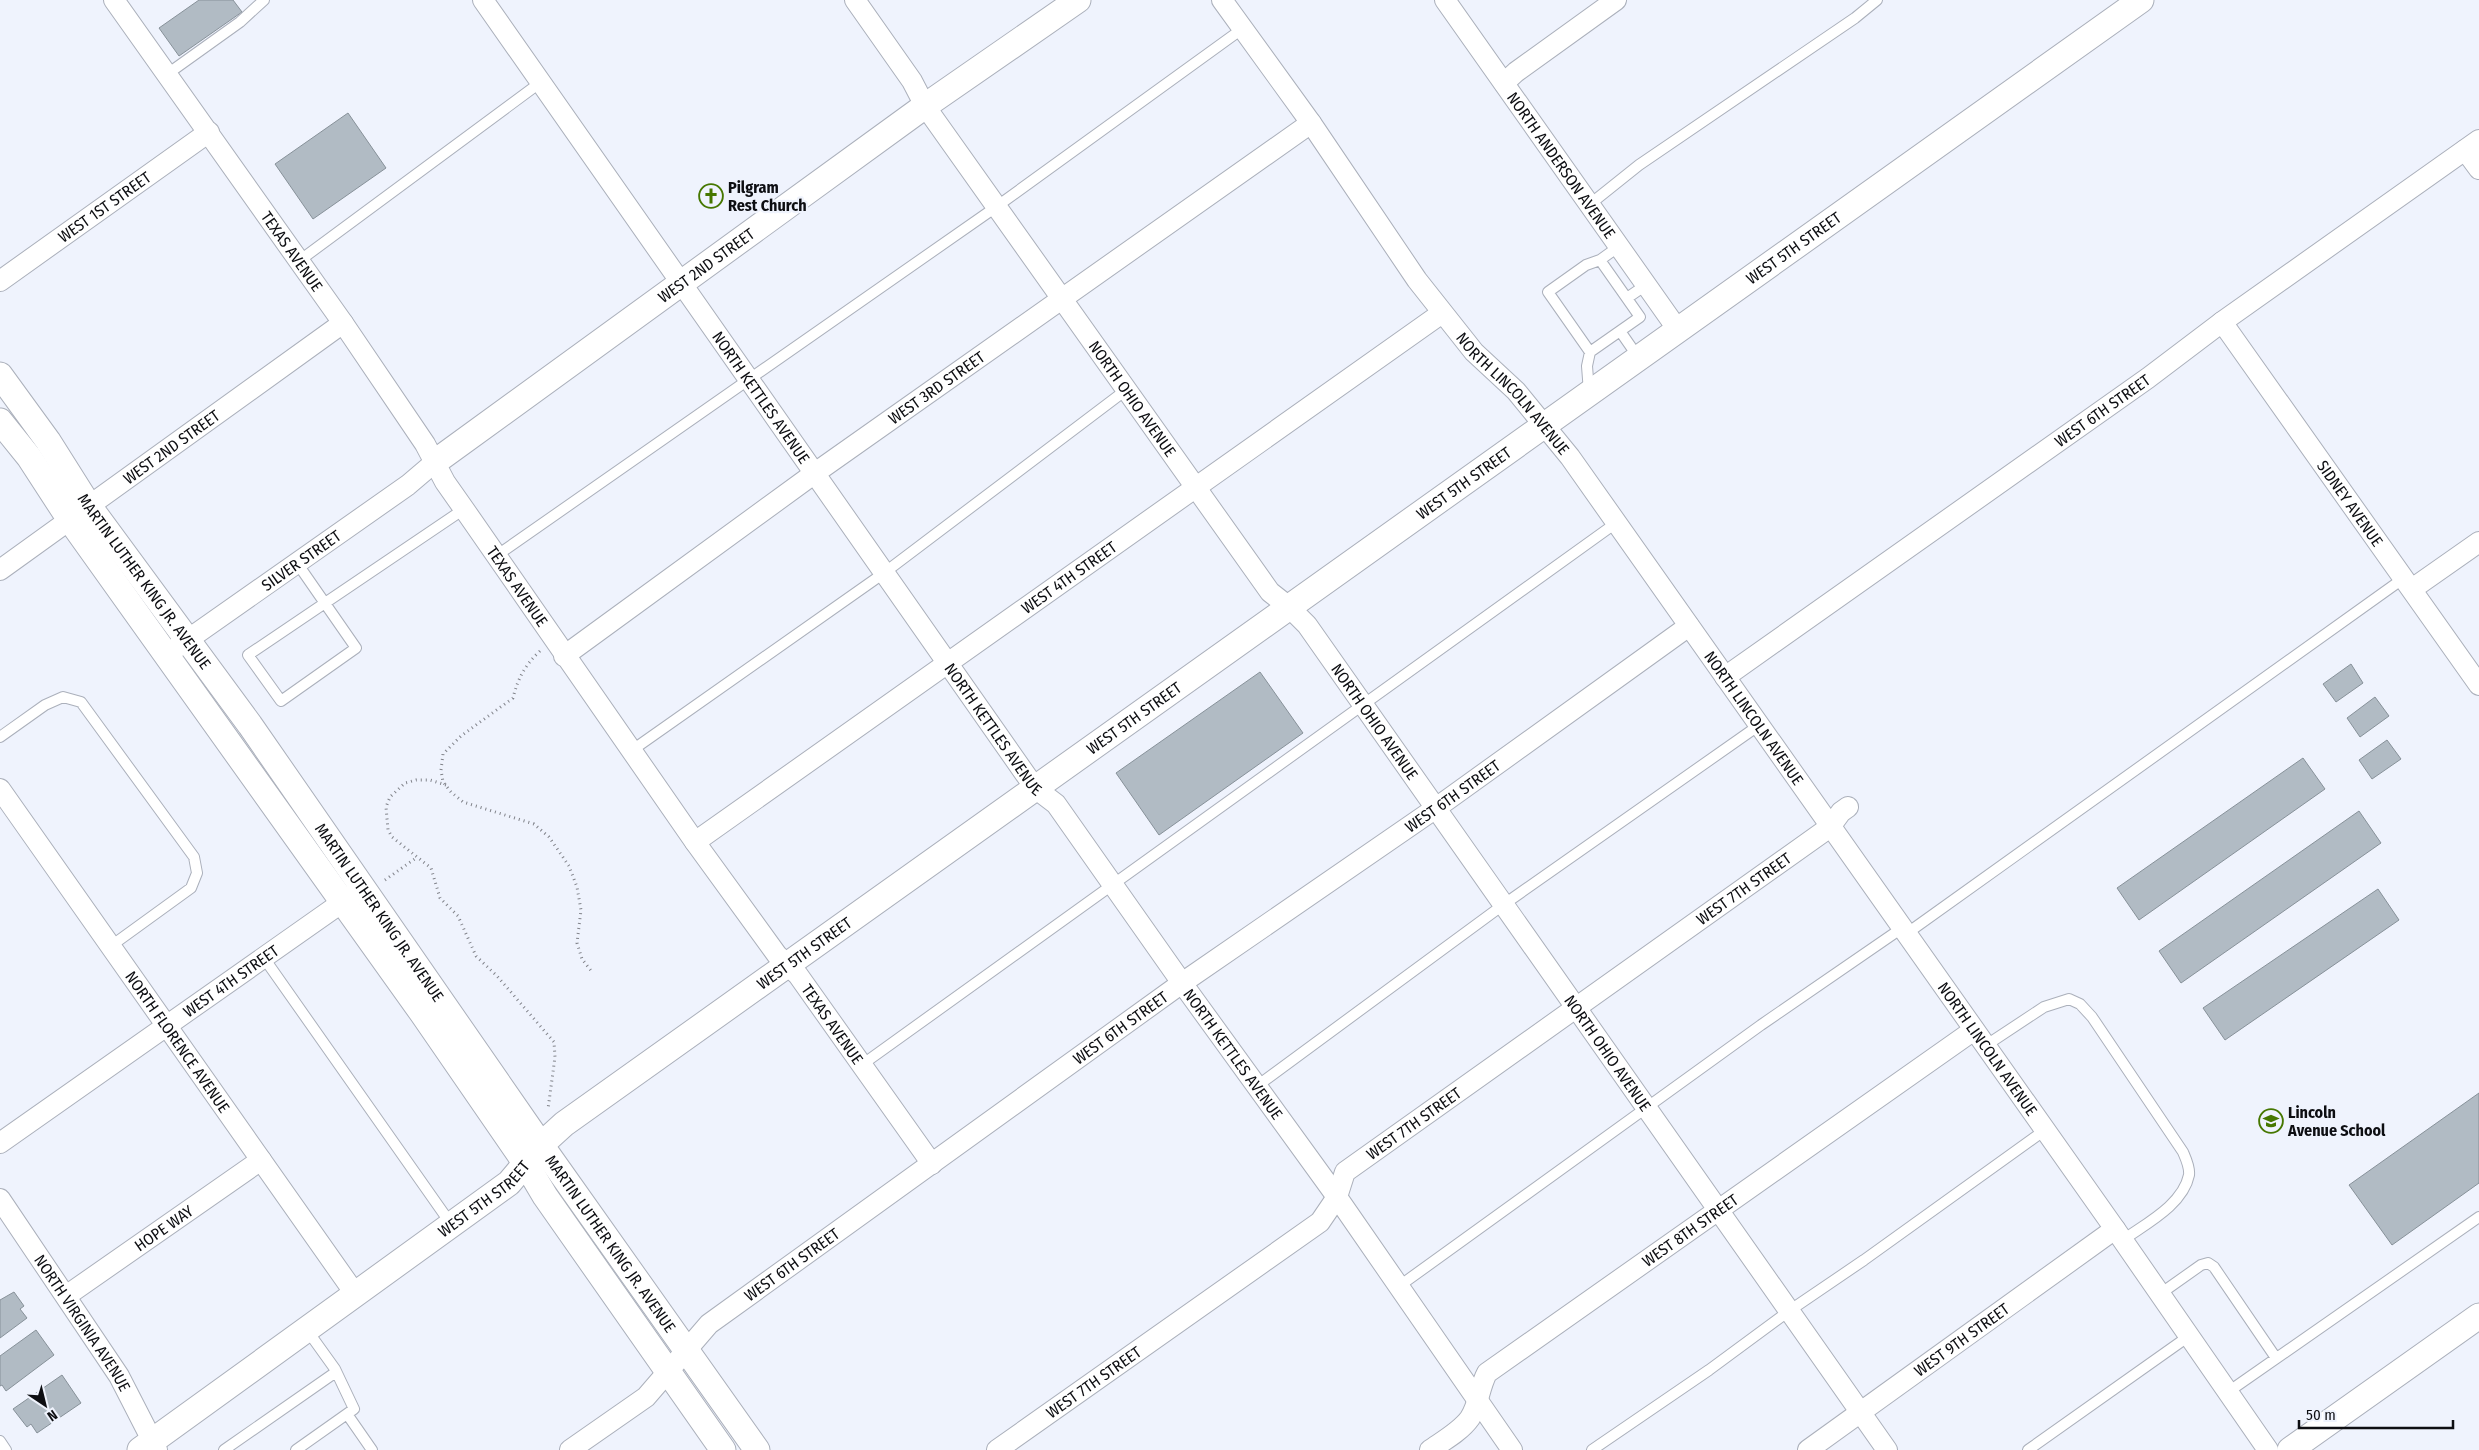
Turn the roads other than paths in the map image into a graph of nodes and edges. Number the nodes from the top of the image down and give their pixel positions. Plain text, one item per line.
1 (114, 0) edge
2 (264, 0) edge
3 (483, 0) edge
4 (855, 0) edge
5 (1078, 0) edge
6 (1222, 0) edge
7 (1445, 0) edge
8 (1616, 0) edge
9 (1877, 0) edge
10 (2141, 0) edge
11 (1242, 29) junction
12 (166, 75) junction
13 (541, 82) junction
14 (1504, 83) junction
15 (925, 106) junction
16 (1311, 123) junction
17 (209, 132) junction
18 (2472, 145) edge
19 (2479, 169) edge
20 (1589, 205) junction
21 (996, 207) junction
22 (1618, 246) junction
23 (1600, 260) junction
24 (299, 261) junction
25 (0, 282) edge
26 (681, 282) junction
27 (1646, 285) junction
28 (1627, 298) junction
29 (1060, 299) junction
30 (1442, 313) junction
31 (2222, 322) junction
32 (343, 323) junction
33 (1678, 330) junction
34 (1620, 331) junction
35 (1590, 352) junction
36 (1638, 358) junction
37 (0, 375) edge
38 (749, 380) junction
39 (1126, 390) junction
40 (1589, 393) junction
41 (0, 420) edge
42 (1543, 426) junction
43 (435, 462) junction
44 (814, 473) junction
45 (1195, 486) junction
46 (90, 506) junction
47 (464, 509) junction
48 (70, 520) junction
49 (1616, 523) junction
50 (2479, 542) edge
51 (496, 556) junction
52 (297, 563) junction
53 (0, 570) edge
54 (884, 573) junction
55 (2408, 584) junction
56 (324, 603) junction
57 (1289, 607) junction
58 (1689, 626) junction
59 (188, 639) junction
60 (166, 655) junction
61 (564, 656) junction
62 (948, 664) junction
63 (1724, 677) junction
64 (2479, 685) edge
65 (1363, 705) junction
66 (1758, 726) junction
67 (0, 737) edge
68 (631, 751) junction
69 (1035, 788) junction
70 (0, 789) edge
71 (1848, 807) dead end
72 (1436, 808) junction
73 (1830, 828) junction
74 (695, 842) junction
75 (1112, 884) junction
76 (371, 886) junction
77 (342, 903) junction
78 (1504, 905) junction
79 (1904, 931) junction
80 (111, 946) junction
81 (264, 958) junction
82 (787, 964) junction
83 (1182, 983) junction
84 (1575, 1007) junction
85 (168, 1026) junction
86 (1979, 1038) junction
87 (863, 1064) junction
88 (1256, 1086) junction
89 (1646, 1108) junction
90 (2045, 1130) junction
91 (0, 1143) edge
92 (541, 1145) junction
93 (261, 1160) junction
94 (526, 1164) junction
95 (932, 1164) junction
96 (1337, 1197) junction
97 (0, 1199) edge
98 (1718, 1209) junction
99 (2479, 1217) edge
100 (452, 1225) junction
101 (2119, 1235) junction
102 (1398, 1287) junction
103 (2160, 1294) junction
104 (356, 1295) junction
105 (66, 1296) junction
106 (1789, 1311) junction
107 (2477, 1321) edge
108 (306, 1330) junction
109 (2189, 1336) junction
110 (687, 1350) junction
111 (2276, 1358) junction
112 (336, 1372) junction
113 (667, 1372) junction
114 (2228, 1392) junction
115 (1478, 1401) junction
116 (1861, 1412) junction
117 (347, 1414) junction
118 (0, 1441) edge
119 (150, 1447) edge
120 (6, 1450) edge
121 (224, 1450) edge
122 (296, 1450) edge
123 (372, 1450) edge
124 (570, 1450) edge
125 (722, 1450) edge
126 (756, 1450) edge
127 (997, 1450) edge
128 (1430, 1450) edge
129 (1512, 1450) edge
130 (1592, 1450) edge
131 (1808, 1450) edge
132 (1887, 1450) edge
133 (2028, 1450) edge
134 (2268, 1450) edge
135 (2290, 1450) edge

1 - 12 street, TEXAS AVENUE
2 - 12 lane
3 - 13 street, NORTH KETTLES AVENUE
4 - 15 street, NORTH OHIO AVENUE
5 - 15 street, WEST 2ND STREET
6 - 11 street, NORTH LINCOLN AVENUE
7 - 14 street, NORTH ANDERSON AVENUE
8 - 14 street
9 - 20 lane
10 - 33 street, WEST 5TH STREET
11 - 16 street, NORTH LINCOLN AVENUE
11 - 21 lane
12 - 17 street, TEXAS AVENUE
13 - 24 lane
13 - 26 street, NORTH KETTLES AVENUE
14 - 20 street, NORTH ANDERSON AVENUE
15 - 21 street, NORTH OHIO AVENUE
15 - 26 street, WEST 2ND STREET
16 - 29 street, WEST 3RD STREET
16 - 30 street, NORTH LINCOLN AVENUE
17 - 24 street, TEXAS AVENUE
17 - 25 street, WEST 1ST STREET
18 - 19 street
18 - 31 street, WEST 6TH STREET
20 - 22 street, NORTH ANDERSON AVENUE
21 - 29 street, NORTH OHIO AVENUE
21 - 38 lane
22 - 23 lane
22 - 27 street, NORTH ANDERSON AVENUE
23 - 28 lane
23 - 35 lane
24 - 32 street, TEXAS AVENUE
26 - 38 street, NORTH KETTLES AVENUE
26 - 43 street, WEST 2ND STREET
27 - 28 lane
27 - 33 street, NORTH ANDERSON AVENUE
28 - 34 lane
29 - 39 street, NORTH OHIO AVENUE
29 - 44 street, WEST 3RD STREET
30 - 42 street, NORTH LINCOLN AVENUE
30 - 45 street, WEST 4TH STREET
31 - 55 street, SIDNEY AVENUE
31 - 63 street, WEST 6TH STREET
32 - 43 street, TEXAS AVENUE
32 - 46 street, WEST 2ND STREET
33 - 36 street, WEST 5TH STREET
34 - 35 lane
34 - 36 lane
35 - 40 lane
36 - 40 street, WEST 5TH STREET
37 - 46 street, MARTIN LUTHER KING JR. AVENUE
38 - 44 street, NORTH KETTLES AVENUE
38 - 51 lane
39 - 45 street, NORTH OHIO AVENUE
39 - 54 lane
40 - 42 street, WEST 5TH STREET
41 - 48 street, MARTIN LUTHER KING JR. AVENUE
42 - 49 street, NORTH LINCOLN AVENUE
42 - 57 street, WEST 5TH STREET
43 - 47 street, TEXAS AVENUE
43 - 52 street, SILVER STREET
44 - 54 street, NORTH KETTLES AVENUE
44 - 61 street, WEST 3RD STREET
45 - 57 street, NORTH OHIO AVENUE
45 - 62 street, WEST 4TH STREET
46 - 48 street, WEST 2ND STREET
46 - 59 street, MARTIN LUTHER KING JR. AVENUE
47 - 51 street, TEXAS AVENUE
47 - 56 lane
48 - 53 street, WEST 2ND STREET
48 - 60 street, MARTIN LUTHER KING JR. AVENUE
49 - 58 street, NORTH LINCOLN AVENUE
49 - 65 lane
50 - 55 street
51 - 61 street, TEXAS AVENUE
52 - 56 lane
52 - 59 street, SILVER STREET
54 - 62 street, NORTH KETTLES AVENUE
54 - 68 lane
55 - 64 street, SIDNEY AVENUE
55 - 79 lane
56 - 56 lane
57 - 65 street, NORTH OHIO AVENUE
57 - 69 street, WEST 5TH STREET
58 - 63 street, NORTH LINCOLN AVENUE
58 - 72 street, WEST 6TH STREET
59 - 60 street, SILVER STREET
59 - 76 street, MARTIN LUTHER KING JR. AVENUE
60 - 77 street, MARTIN LUTHER KING JR. AVENUE
61 - 68 street, TEXAS AVENUE
62 - 69 street, NORTH KETTLES AVENUE
62 - 74 street, WEST 4TH STREET
63 - 66 street, NORTH LINCOLN AVENUE
65 - 72 street, NORTH OHIO AVENUE
65 - 75 lane
66 - 73 street, NORTH LINCOLN AVENUE
66 - 78 lane
67 - 80 lane
68 - 74 street, TEXAS AVENUE
69 - 75 street, NORTH KETTLES AVENUE
69 - 82 street, WEST 5TH STREET
70 - 80 street, NORTH FLORENCE AVENUE
71 - 73 street, WEST 7TH STREET
72 - 78 street, NORTH OHIO AVENUE
72 - 83 street, WEST 6TH STREET
73 - 79 street, NORTH LINCOLN AVENUE
73 - 84 street, WEST 7TH STREET
74 - 82 street, TEXAS AVENUE
75 - 83 street, NORTH KETTLES AVENUE
75 - 87 lane
76 - 77 street, WEST 4TH STREET
76 - 92 street, MARTIN LUTHER KING JR. AVENUE
77 - 81 street, WEST 4TH STREET
77 - 94 street, MARTIN LUTHER KING JR. AVENUE
78 - 84 street, NORTH OHIO AVENUE
78 - 88 lane
79 - 86 street, NORTH LINCOLN AVENUE
79 - 89 lane
80 - 85 street, NORTH FLORENCE AVENUE
81 - 85 street, WEST 4TH STREET
81 - 100 lane
82 - 87 street, TEXAS AVENUE
82 - 92 street, WEST 5TH STREET
83 - 88 street, NORTH KETTLES AVENUE
83 - 95 street, WEST 6TH STREET
84 - 89 street, NORTH OHIO AVENUE
84 - 96 street, WEST 7TH STREET
85 - 91 street, WEST 4TH STREET
85 - 93 street, NORTH FLORENCE AVENUE
86 - 90 street, NORTH LINCOLN AVENUE
86 - 98 street, WEST 8TH STREET
86 - 101 lane
87 - 95 street, TEXAS AVENUE
88 - 96 street, NORTH KETTLES AVENUE
89 - 98 street, NORTH OHIO AVENUE
89 - 102 lane
90 - 101 street, NORTH LINCOLN AVENUE
90 - 106 lane
92 - 94 street, WEST 5TH STREET
92 - 110 street, MARTIN LUTHER KING JR. AVENUE
93 - 104 street, NORTH FLORENCE AVENUE
93 - 105 street, HOPE WAY
94 - 100 street, WEST 5TH STREET
94 - 113 street, MARTIN LUTHER KING JR. AVENUE
95 - 110 street, WEST 6TH STREET
96 - 102 street, NORTH KETTLES AVENUE
96 - 127 street, WEST 7TH STREET
97 - 105 street, NORTH VIRGINIA AVENUE
98 - 106 street, NORTH OHIO AVENUE
98 - 115 street, WEST 8TH STREET
99 - 111 lane
100 - 104 street, WEST 5TH STREET
101 - 103 street, NORTH LINCOLN AVENUE
101 - 116 street, WEST 9TH STREET
102 - 115 street, NORTH KETTLES AVENUE
103 - 109 street, NORTH LINCOLN AVENUE
103 - 111 lane
104 - 108 street, WEST 5TH STREET
105 - 119 street, NORTH VIRGINIA AVENUE
106 - 116 street, NORTH OHIO AVENUE
106 - 130 lane
107 - 135 street
108 - 112 lane
108 - 119 street, WEST 5TH STREET
109 - 114 street, NORTH LINCOLN AVENUE
109 - 133 lane
110 - 113 street, WEST 6TH STREET
110 - 126 street, MARTIN LUTHER KING JR. AVENUE
111 - 114 lane
112 - 117 lane
112 - 121 lane
113 - 124 street, WEST 6TH STREET
113 - 125 street, MARTIN LUTHER KING JR. AVENUE
114 - 134 street, NORTH LINCOLN AVENUE
115 - 128 street, WEST 8TH STREET
115 - 129 street, NORTH KETTLES AVENUE
116 - 131 street, WEST 9TH STREET
116 - 132 street, NORTH OHIO AVENUE
117 - 122 lane
117 - 123 lane
118 - 120 lane

